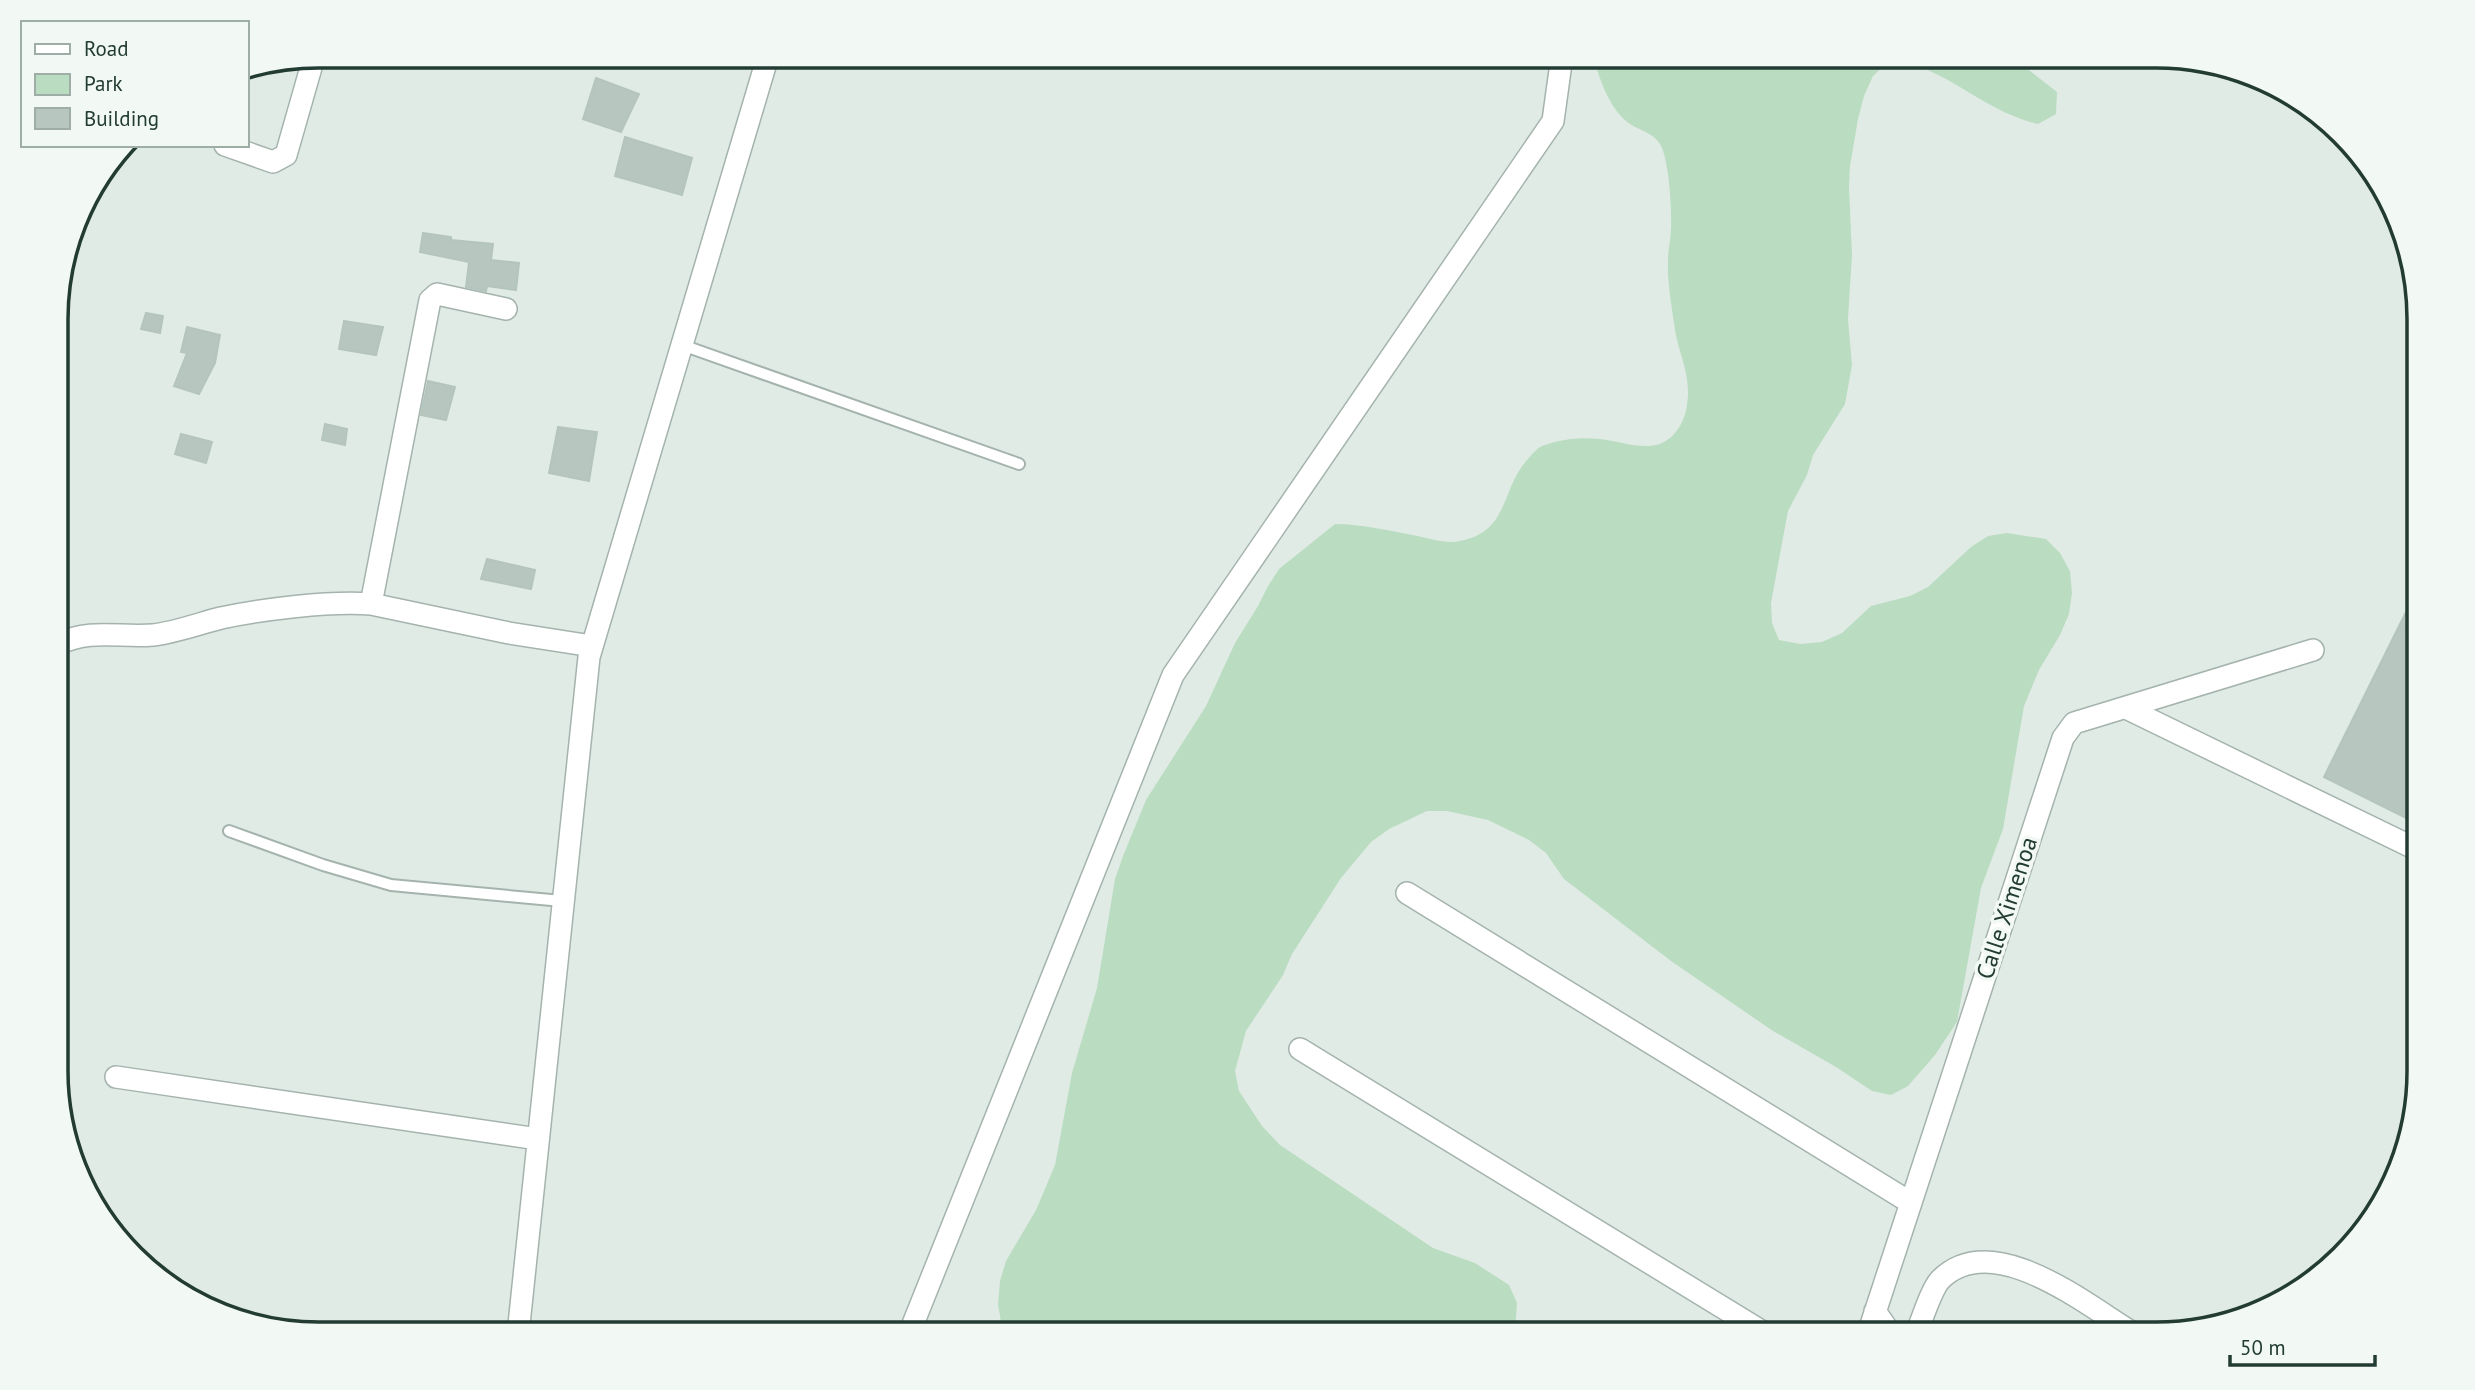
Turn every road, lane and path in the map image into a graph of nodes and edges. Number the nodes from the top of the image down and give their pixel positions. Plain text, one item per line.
1 (764, 68) edge
2 (1560, 68) edge
3 (310, 69) edge
4 (231, 147) edge
5 (506, 309) dead end
6 (682, 345) junction
7 (1019, 464) dead end
8 (371, 604) junction
9 (68, 640) edge
10 (592, 646) junction
11 (2313, 650) dead end
12 (2126, 708) junction
13 (229, 831) dead end
14 (2407, 845) edge
15 (1407, 893) dead end
16 (562, 901) junction
17 (1300, 1049) dead end
18 (116, 1077) dead end
19 (538, 1139) junction
20 (1911, 1203) junction
21 (1875, 1311) junction
22 (519, 1322) edge
23 (914, 1322) edge
24 (1746, 1322) edge
25 (1872, 1322) edge
26 (1883, 1322) edge
27 (1921, 1322) edge
28 (2114, 1322) edge

1 - 6 street
2 - 23 street
3 - 4 street
5 - 8 street
6 - 7 lane
6 - 10 street
8 - 9 street
8 - 10 street
10 - 16 street
11 - 12 street, Calle Ximenoa
12 - 14 street
12 - 20 street, Calle Ximenoa
13 - 16 lane
15 - 20 street
16 - 19 street
17 - 24 street
18 - 19 street
19 - 22 street
20 - 21 street, Calle Ximenoa
21 - 25 street, Calle Ximenoa
21 - 26 street
27 - 28 street

